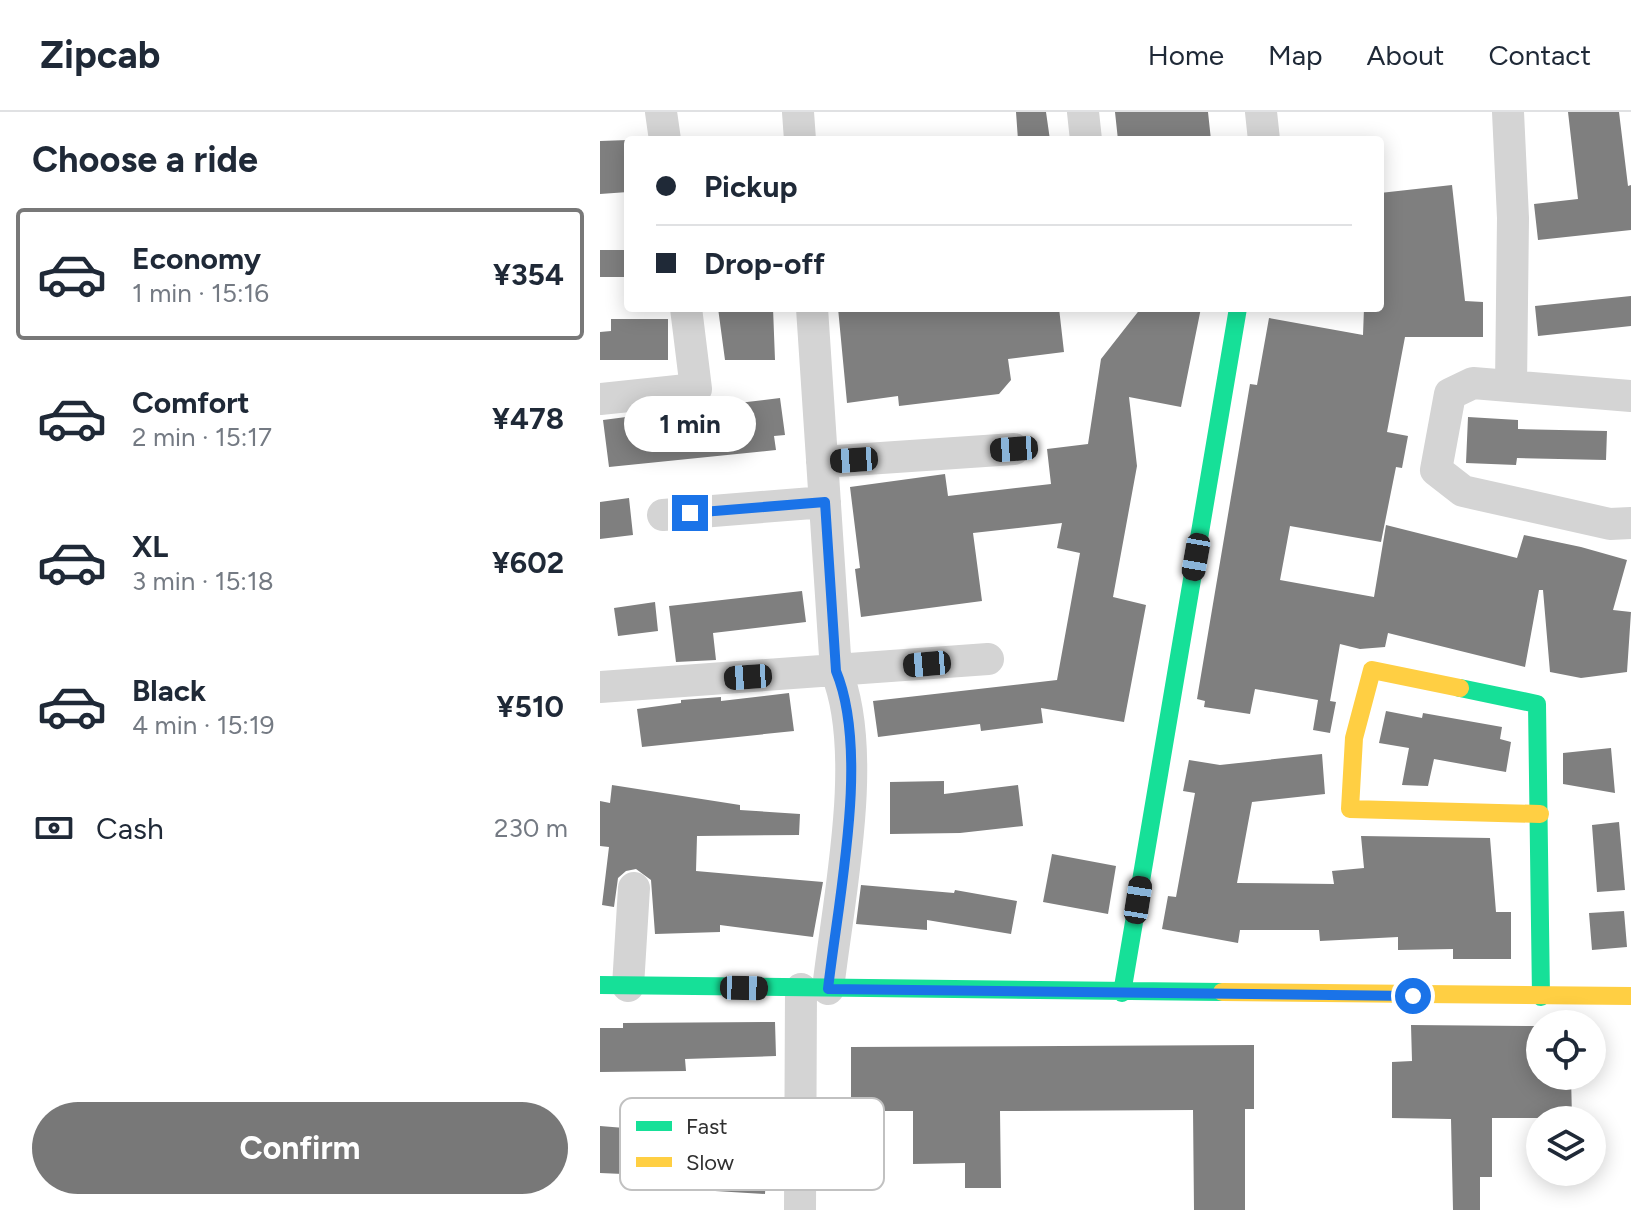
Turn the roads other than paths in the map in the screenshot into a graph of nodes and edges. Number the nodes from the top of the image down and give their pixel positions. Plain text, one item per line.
1 (661, 112) edge
2 (798, 112) edge
3 (1083, 112) edge
4 (1261, 112) edge
5 (1508, 112) edge
6 (664, 136) edge
7 (800, 136) edge
8 (1086, 136) edge
9 (1264, 136) edge
10 (686, 312) edge
11 (812, 312) edge
12 (1237, 312) edge
13 (1511, 386) junction
14 (1631, 396) edge
15 (600, 399) edge
16 (1014, 449) dead end
17 (822, 462) junction
18 (825, 502) junction
19 (663, 515) dead end
20 (1631, 523) edge
21 (988, 659) dead end
22 (836, 671) junction
23 (600, 687) edge
24 (1540, 814) junction
25 (634, 888) dead end
26 (614, 985) edge
27 (815, 989) junction
28 (1122, 993) junction
29 (1631, 996) edge
30 (1541, 997) junction
31 (808, 1098) edge
32 (801, 1190) edge
33 (800, 1210) edge

1 - 6 street
2 - 7 street
3 - 8 street
4 - 9 street
5 - 13 street
10 - 15 street
11 - 17 street
12 - 28 street
13 - 14 street
13 - 20 street
16 - 17 street
17 - 18 street
18 - 19 street
18 - 22 street
21 - 22 street
22 - 23 street
22 - 27 street
24 - 24 street
24 - 30 street
25 - 26 street
26 - 27 street
27 - 28 street
27 - 31 street
28 - 30 street
29 - 30 street
32 - 33 street

